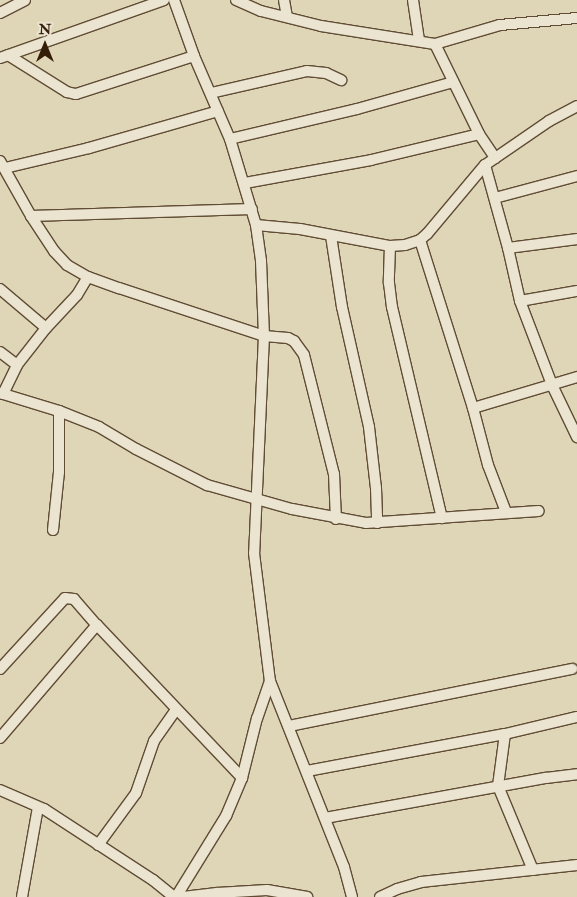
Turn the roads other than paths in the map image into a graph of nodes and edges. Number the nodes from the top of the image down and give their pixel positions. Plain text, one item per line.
1 (25, 0) edge
2 (164, 0) edge
3 (174, 0) edge
4 (236, 0) edge
5 (284, 0) edge
6 (413, 0) edge
7 (0, 13) edge
8 (287, 17) junction
9 (577, 18) edge
10 (420, 40) junction
11 (435, 44) junction
12 (4, 56) edge
13 (194, 56) junction
14 (341, 80) dead end
15 (453, 82) junction
16 (212, 93) junction
17 (577, 106) edge
18 (218, 111) junction
19 (479, 134) junction
20 (230, 140) junction
21 (495, 158) junction
22 (2, 165) edge
23 (485, 165) junction
24 (577, 176) edge
25 (244, 183) junction
26 (495, 198) junction
27 (252, 209) junction
28 (31, 216) junction
29 (256, 225) junction
30 (331, 236) junction
31 (577, 239) edge
32 (420, 240) junction
33 (390, 246) junction
34 (508, 248) junction
35 (88, 276) junction
36 (0, 289) edge
37 (577, 291) edge
38 (520, 301) junction
39 (46, 328) junction
40 (264, 336) junction
41 (0, 352) edge
42 (17, 365) junction
43 (577, 377) edge
44 (552, 385) junction
45 (1, 394) edge
46 (473, 408) junction
47 (59, 411) junction
48 (576, 434) edge
49 (257, 500) junction
50 (539, 511) dead end
51 (506, 512) junction
52 (336, 518) junction
53 (442, 518) junction
54 (377, 523) junction
55 (53, 530) dead end
56 (97, 625) junction
57 (0, 668) edge
58 (572, 670) dead end
59 (270, 681) junction
60 (176, 709) junction
61 (577, 717) edge
62 (289, 726) junction
63 (505, 734) junction
64 (0, 738) edge
65 (307, 771) junction
66 (577, 774) edge
67 (242, 778) junction
68 (498, 786) junction
69 (0, 790) edge
70 (38, 807) junction
71 (325, 818) junction
72 (98, 845) junction
73 (577, 865) edge
74 (533, 870) junction
75 (267, 894) edge
76 (22, 897) edge
77 (175, 897) edge
78 (183, 897) edge
79 (307, 897) edge
80 (352, 897) edge
81 (380, 897) edge

1 - 7 street
2 - 12 street
3 - 13 street
4 - 8 street
5 - 8 street
6 - 10 street
8 - 10 street
9 - 11 street
10 - 11 street
11 - 15 street
12 - 13 street
13 - 16 street
14 - 16 street
15 - 19 street
15 - 20 street
16 - 18 street
17 - 21 street
18 - 20 street
18 - 22 street
19 - 21 street
19 - 25 street
20 - 25 street
21 - 23 street
22 - 28 street
23 - 26 street
23 - 32 street
24 - 26 street
25 - 27 street
26 - 34 street
27 - 28 street
27 - 29 street
28 - 35 street
29 - 30 street
29 - 40 street
30 - 33 street
30 - 54 street
31 - 34 street
32 - 33 street
32 - 46 street
33 - 53 street
34 - 38 street
35 - 39 street
35 - 40 street
36 - 39 street
37 - 38 street
38 - 44 street
39 - 42 street
40 - 49 street
40 - 52 street
41 - 42 street
42 - 45 street
43 - 44 street
44 - 46 street
44 - 48 street
45 - 47 street
46 - 51 street
47 - 49 street
47 - 55 street
49 - 52 street
49 - 59 street
50 - 51 street
51 - 53 street
52 - 54 street
53 - 54 street
56 - 57 street
56 - 60 street
56 - 64 street
58 - 62 street
59 - 62 street
59 - 67 street
60 - 67 street
60 - 72 street
61 - 63 street
62 - 65 street
63 - 65 street
63 - 68 street
65 - 71 street
66 - 68 street
67 - 77 street
68 - 71 street
68 - 74 street
69 - 70 street
70 - 72 street
70 - 76 street
71 - 80 street
72 - 77 street
73 - 74 street
74 - 81 street
75 - 78 street
75 - 79 street

